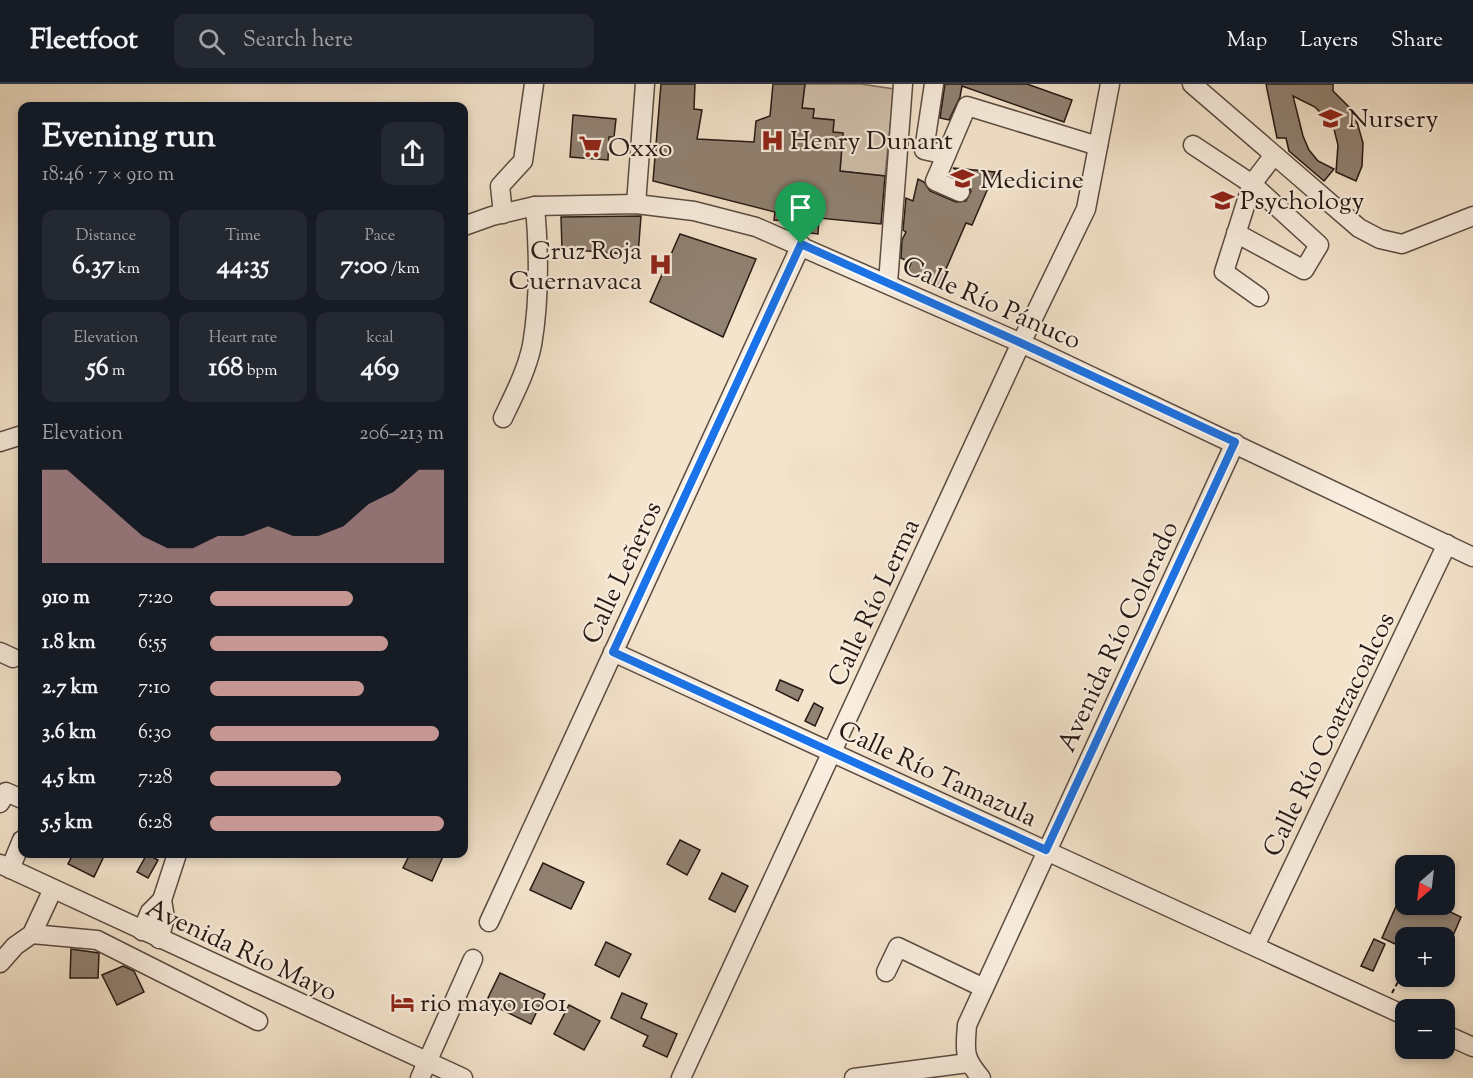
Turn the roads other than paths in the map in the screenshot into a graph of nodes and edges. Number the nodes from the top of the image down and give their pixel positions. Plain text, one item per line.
1 (534, 84) edge
2 (645, 84) edge
3 (903, 84) edge
4 (934, 84) edge
5 (1110, 84) edge
6 (1192, 84) edge
7 (1193, 145) dead end
8 (1098, 146) junction
9 (898, 148) junction
10 (924, 150) junction
11 (946, 155) junction
12 (1274, 155) junction
13 (1252, 184) junction
14 (960, 192) dead end
15 (636, 204) junction
16 (535, 206) junction
17 (503, 214) junction
18 (1473, 216) edge
19 (468, 225) edge
20 (1236, 233) junction
21 (801, 244) junction
22 (888, 283) junction
23 (1259, 297) dead end
24 (1021, 343) junction
25 (503, 418) dead end
26 (18, 436) edge
27 (0, 442) edge
28 (1235, 442) junction
29 (1447, 544) junction
30 (1473, 557) edge
31 (613, 652) junction
32 (831, 752) junction
33 (18, 797) edge
34 (0, 803) edge
35 (18, 846) edge
36 (1046, 850) junction
37 (176, 858) edge
38 (5, 866) edge
39 (53, 889) junction
40 (162, 900) junction
41 (489, 922) dead end
42 (142, 931) junction
43 (32, 934) junction
44 (159, 939) junction
45 (1255, 946) junction
46 (473, 959) dead end
47 (0, 963) edge
48 (886, 972) dead end
49 (984, 988) junction
50 (1395, 1011) edge
51 (258, 1021) dead end
52 (1455, 1039) edge
53 (1473, 1047) edge
54 (968, 1063) junction
55 (424, 1070) edge
56 (463, 1078) edge
57 (681, 1078) edge
58 (854, 1078) edge
59 (981, 1078) edge

1 - 17 street
2 - 15 street
3 - 9 street
4 - 10 street
5 - 8 street, Calle Río Lerma
6 - 12 street
7 - 13 street
8 - 11 street
8 - 24 street, Calle Río Lerma
9 - 10 street
9 - 22 street
10 - 11 street
11 - 14 street
12 - 13 street
12 - 18 street
13 - 20 street
13 - 20 street
15 - 16 street, Calle Río Pánuco
15 - 21 street, Calle Río Pánuco
16 - 17 street, Calle Río Pánuco
16 - 25 street
17 - 19 street, Calle Río Pánuco
20 - 23 street
21 - 22 street, Calle Río Pánuco
21 - 31 street, Calle Leñeros
22 - 24 street, Calle Río Pánuco
24 - 28 street, Calle Río Pánuco
24 - 32 street, Calle Río Lerma
26 - 27 street
28 - 29 street, Calle Río Pánuco
28 - 36 street, Avenida Río Colorado
29 - 30 street, Calle Río Pánuco
29 - 45 street, Calle Río Coatzacoalcos
31 - 32 street, Calle Río Tamazula
31 - 41 street, Calle Leñeros
32 - 36 street, Calle Río Tamazula
32 - 57 street, Calle Río Lerma
33 - 34 street
35 - 38 street
36 - 45 street, Calle Río Tamazula
36 - 49 street, Avenida Río Colorado
37 - 40 street
38 - 39 street, Avenida Río Mayo
39 - 42 street, Avenida Río Mayo
39 - 43 street
40 - 42 street
40 - 44 street
42 - 44 street, Avenida Río Mayo
43 - 47 street
43 - 51 street
44 - 55 street, Avenida Río Mayo
45 - 50 street, Calle Río Tamazula
46 - 55 street
48 - 49 street
49 - 54 street, Avenida Río Colorado
52 - 53 street
54 - 58 street
54 - 59 street
55 - 56 street, Avenida Río Mayo

